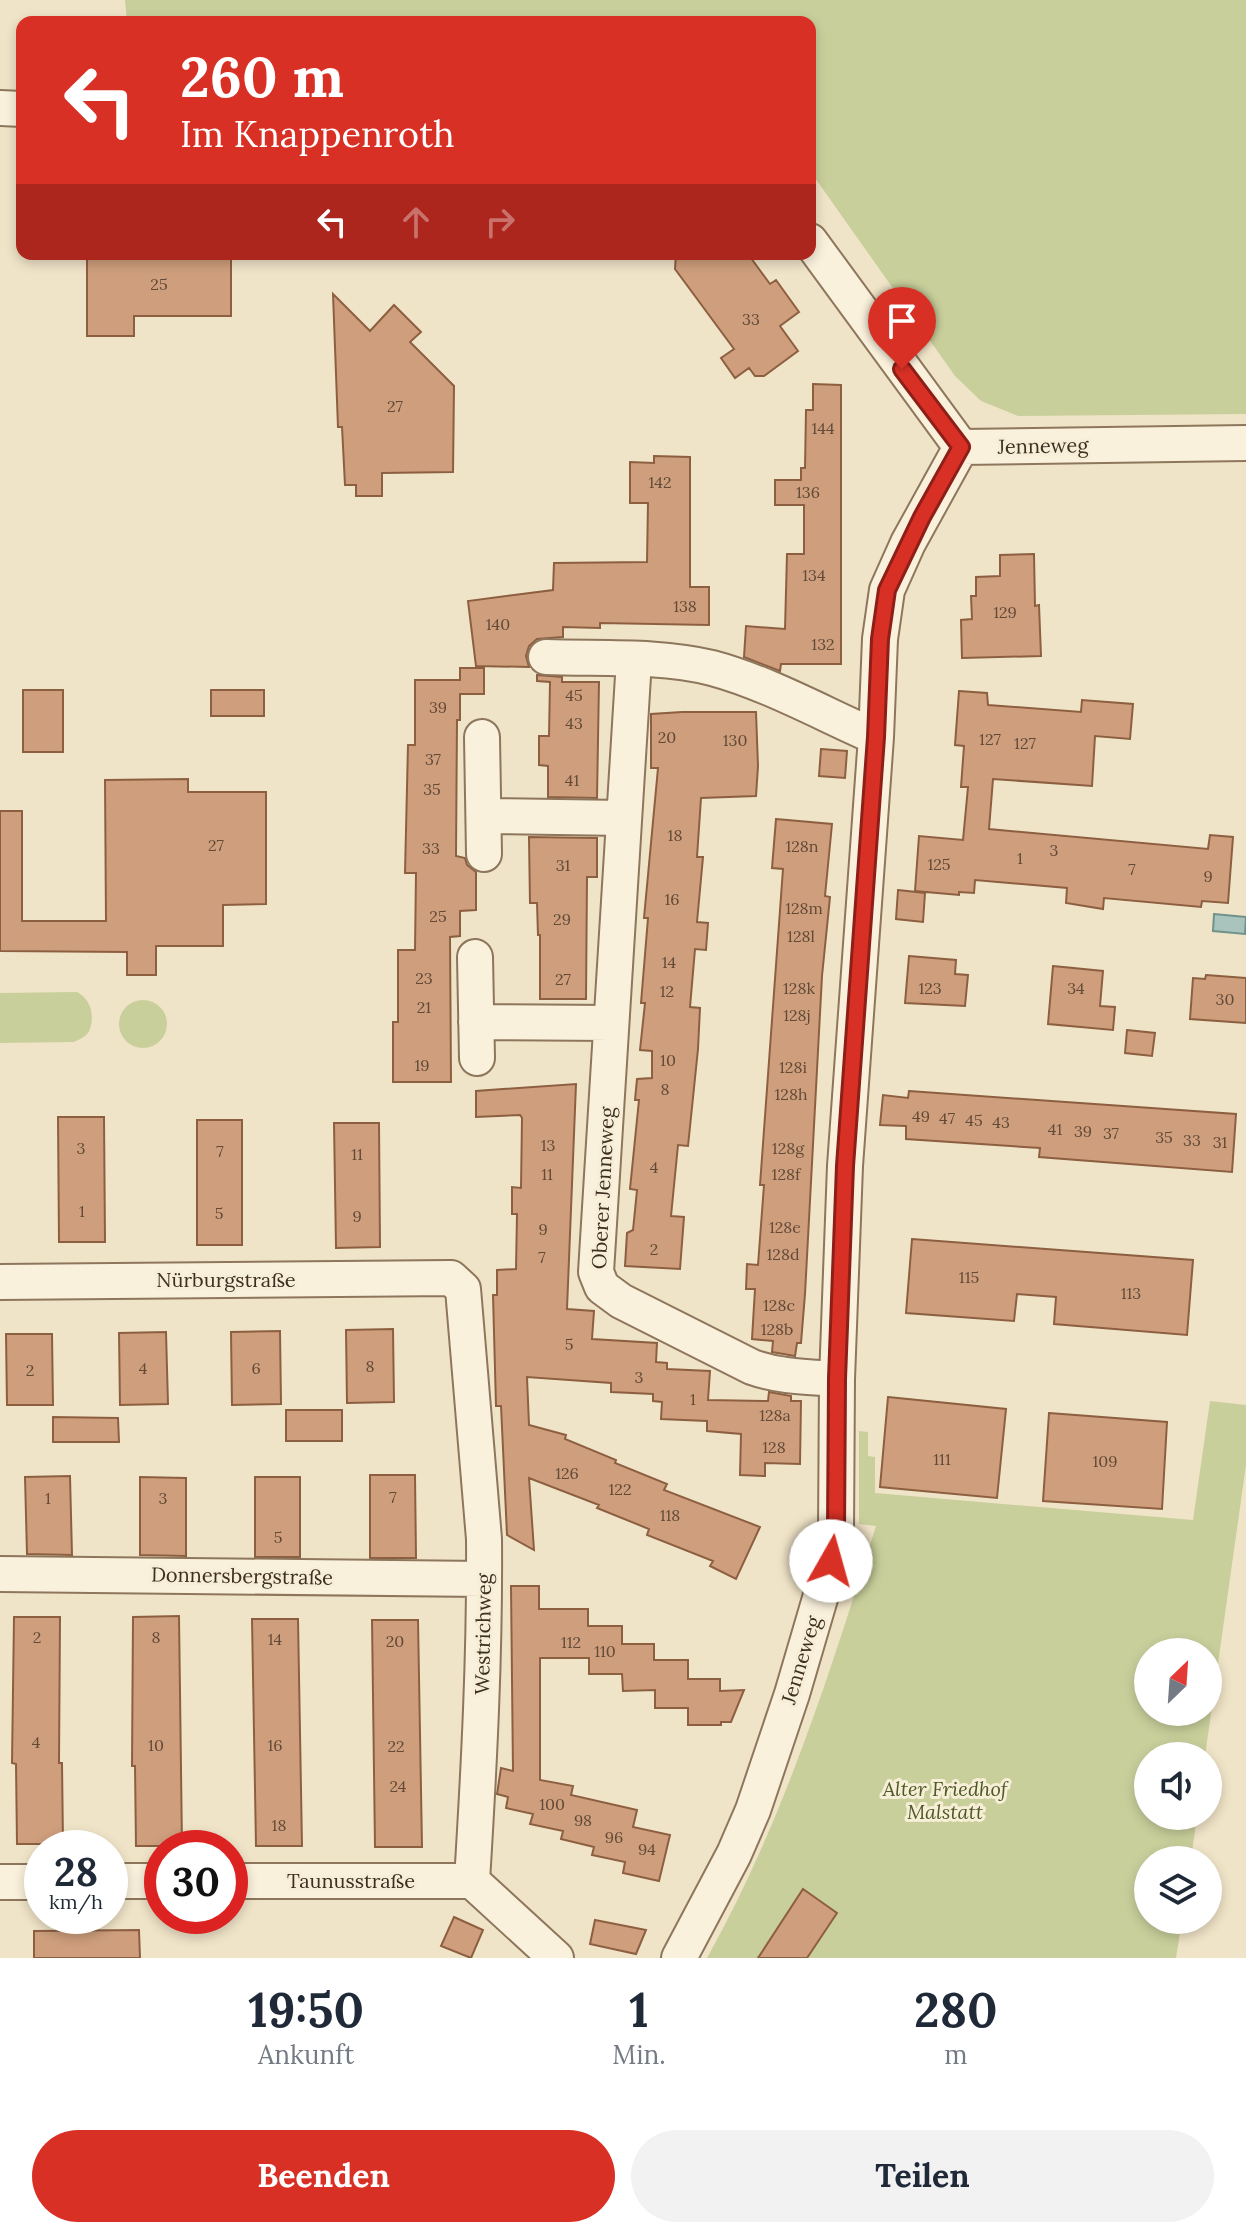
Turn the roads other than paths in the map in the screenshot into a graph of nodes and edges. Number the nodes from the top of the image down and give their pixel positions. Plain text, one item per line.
1 (816, 249) edge
2 (1246, 443) edge
3 (961, 447) junction
4 (546, 657) dead end
5 (634, 660) junction
6 (482, 737) dead end
7 (876, 737) junction
8 (484, 816) junction
9 (624, 818) junction
10 (484, 854) dead end
11 (475, 957) dead end
12 (476, 1022) junction
13 (611, 1023) junction
14 (477, 1058) dead end
15 (451, 1278) joint
16 (0, 1282) edge
17 (837, 1379) junction
18 (0, 1574) edge
19 (484, 1579) junction
20 (248, 1881) edge
21 (472, 1881) junction
22 (0, 1882) edge
23 (24, 1882) edge
24 (556, 1958) edge
25 (679, 1958) edge

1 - 3 street
2 - 3 street, Jenneweg
3 - 7 street, Jenneweg
4 - 5 street
5 - 7 street
5 - 9 street, Oberer Jenneweg
6 - 8 street
7 - 17 street, Jenneweg
8 - 9 street
8 - 10 street
9 - 13 street, Oberer Jenneweg
11 - 12 street
12 - 13 street
12 - 14 street
13 - 17 street, Oberer Jenneweg
15 - 16 street, Nürburgstraße
15 - 19 street, Westrichweg
17 - 25 street, Jenneweg
18 - 19 street, Donnersbergstraße
19 - 21 street, Westrichweg
20 - 21 street, Taunusstraße
21 - 24 street
22 - 23 street

